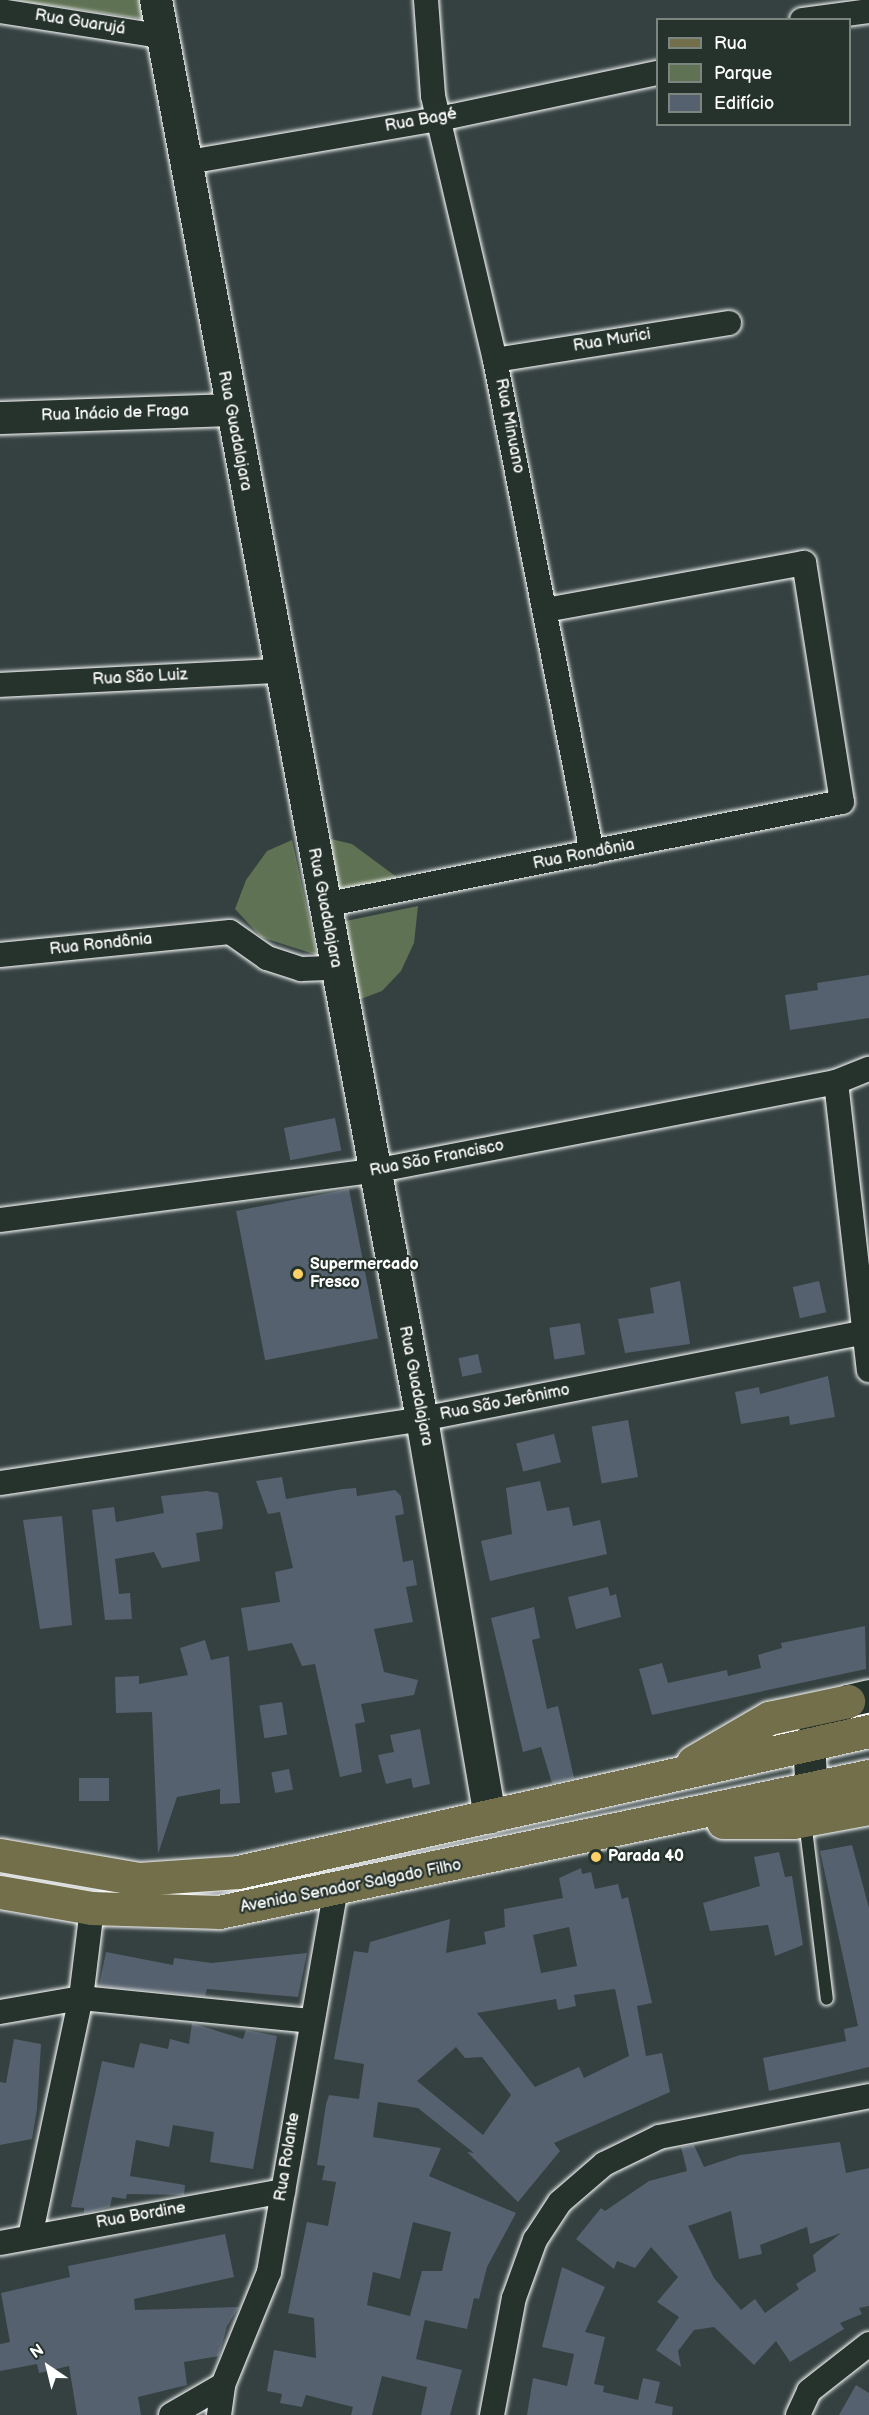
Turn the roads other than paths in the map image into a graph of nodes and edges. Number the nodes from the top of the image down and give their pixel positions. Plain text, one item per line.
1 (156, 0) edge
2 (426, 0) edge
3 (0, 10) edge
4 (869, 11) edge
5 (817, 18) edge
6 (159, 36) junction
7 (656, 73) edge
8 (439, 119) junction
9 (183, 163) junction
10 (729, 323) dead end
11 (495, 360) junction
12 (230, 410) junction
13 (0, 418) edge
14 (546, 609) junction
15 (279, 671) junction
16 (0, 685) edge
17 (592, 853) junction
18 (324, 905) junction
19 (0, 955) edge
20 (336, 968) junction
21 (869, 1069) edge
22 (836, 1082) junction
23 (374, 1171) junction
24 (0, 1220) edge
25 (866, 1332) junction
26 (869, 1370) edge
27 (422, 1419) junction
28 (0, 1483) edge
29 (859, 1698) edge
30 (869, 1731) edge
31 (809, 1744) junction
32 (869, 1776) edge
33 (656, 1783) junction
34 (818, 1787) junction
35 (869, 1808) edge
36 (490, 1817) junction
37 (804, 1820) junction
38 (664, 1822) junction
39 (0, 1855) edge
40 (0, 1892) edge
41 (335, 1892) junction
42 (92, 1908) junction
43 (81, 1998) junction
44 (827, 1999) dead end
45 (0, 2012) edge
46 (310, 2021) junction
47 (869, 2096) edge
48 (283, 2191) junction
49 (30, 2237) junction
50 (0, 2243) edge
51 (869, 2344) edge
52 (223, 2385) junction
53 (171, 2415) edge
54 (219, 2415) edge
55 (492, 2415) edge
56 (798, 2415) edge

1 - 6 street, Rua Guadalajara
2 - 8 street, Rua Minuano
3 - 6 street, Rua Guarujá
4 - 5 street
6 - 9 street, Rua Guadalajara
7 - 8 street, Rua Bagé
8 - 9 street, Rua Bagé
8 - 11 street, Rua Minuano
9 - 12 street, Rua Guadalajara
10 - 11 street, Rua Murici
11 - 14 street, Rua Minuano
12 - 13 street, Rua Inácio de Fraga
12 - 15 street, Rua Guadalajara
14 - 17 street, Rua Minuano
14 - 17 street, Rua Rondônia
15 - 16 street, Rua São Luiz
15 - 18 street, Rua Guadalajara
17 - 18 street, Rua Rondônia
18 - 20 street, Rua Guadalajara
19 - 20 street, Rua Rondônia
20 - 23 street, Rua Guadalajara
21 - 22 street, Rua São Francisco
22 - 23 street, Rua São Francisco
22 - 25 street
23 - 24 street, Rua São Francisco
23 - 27 street, Rua Guadalajara
25 - 26 street
25 - 27 street, Rua São Jerônimo
27 - 28 street, Rua São Jerônimo
27 - 36 street, Rua Guadalajara
29 - 31 street
29 - 33 main road
30 - 31 main road
31 - 33 main road
31 - 34 street
32 - 34 main road, Avenida Senador Salgado Filho
33 - 36 main road
34 - 35 street
34 - 38 main road, Avenida Senador Salgado Filho
35 - 37 main road, Avenida Senador Salgado Filho
36 - 39 main road
37 - 38 main road, Avenida Senador Salgado Filho
37 - 44 lane
38 - 41 main road, Avenida Senador Salgado Filho
40 - 42 main road, Avenida Senador Salgado Filho
41 - 42 main road, Avenida Senador Salgado Filho
41 - 46 street, Rua Rolante
42 - 43 street
43 - 45 street
43 - 46 street
43 - 49 street
46 - 48 street, Rua Rolante
47 - 55 street
48 - 49 street, Rua Bordine
48 - 52 street, Rua Rolante
49 - 50 street, Rua Bordine
51 - 56 street
52 - 53 street
52 - 54 street, Rua Rolante

